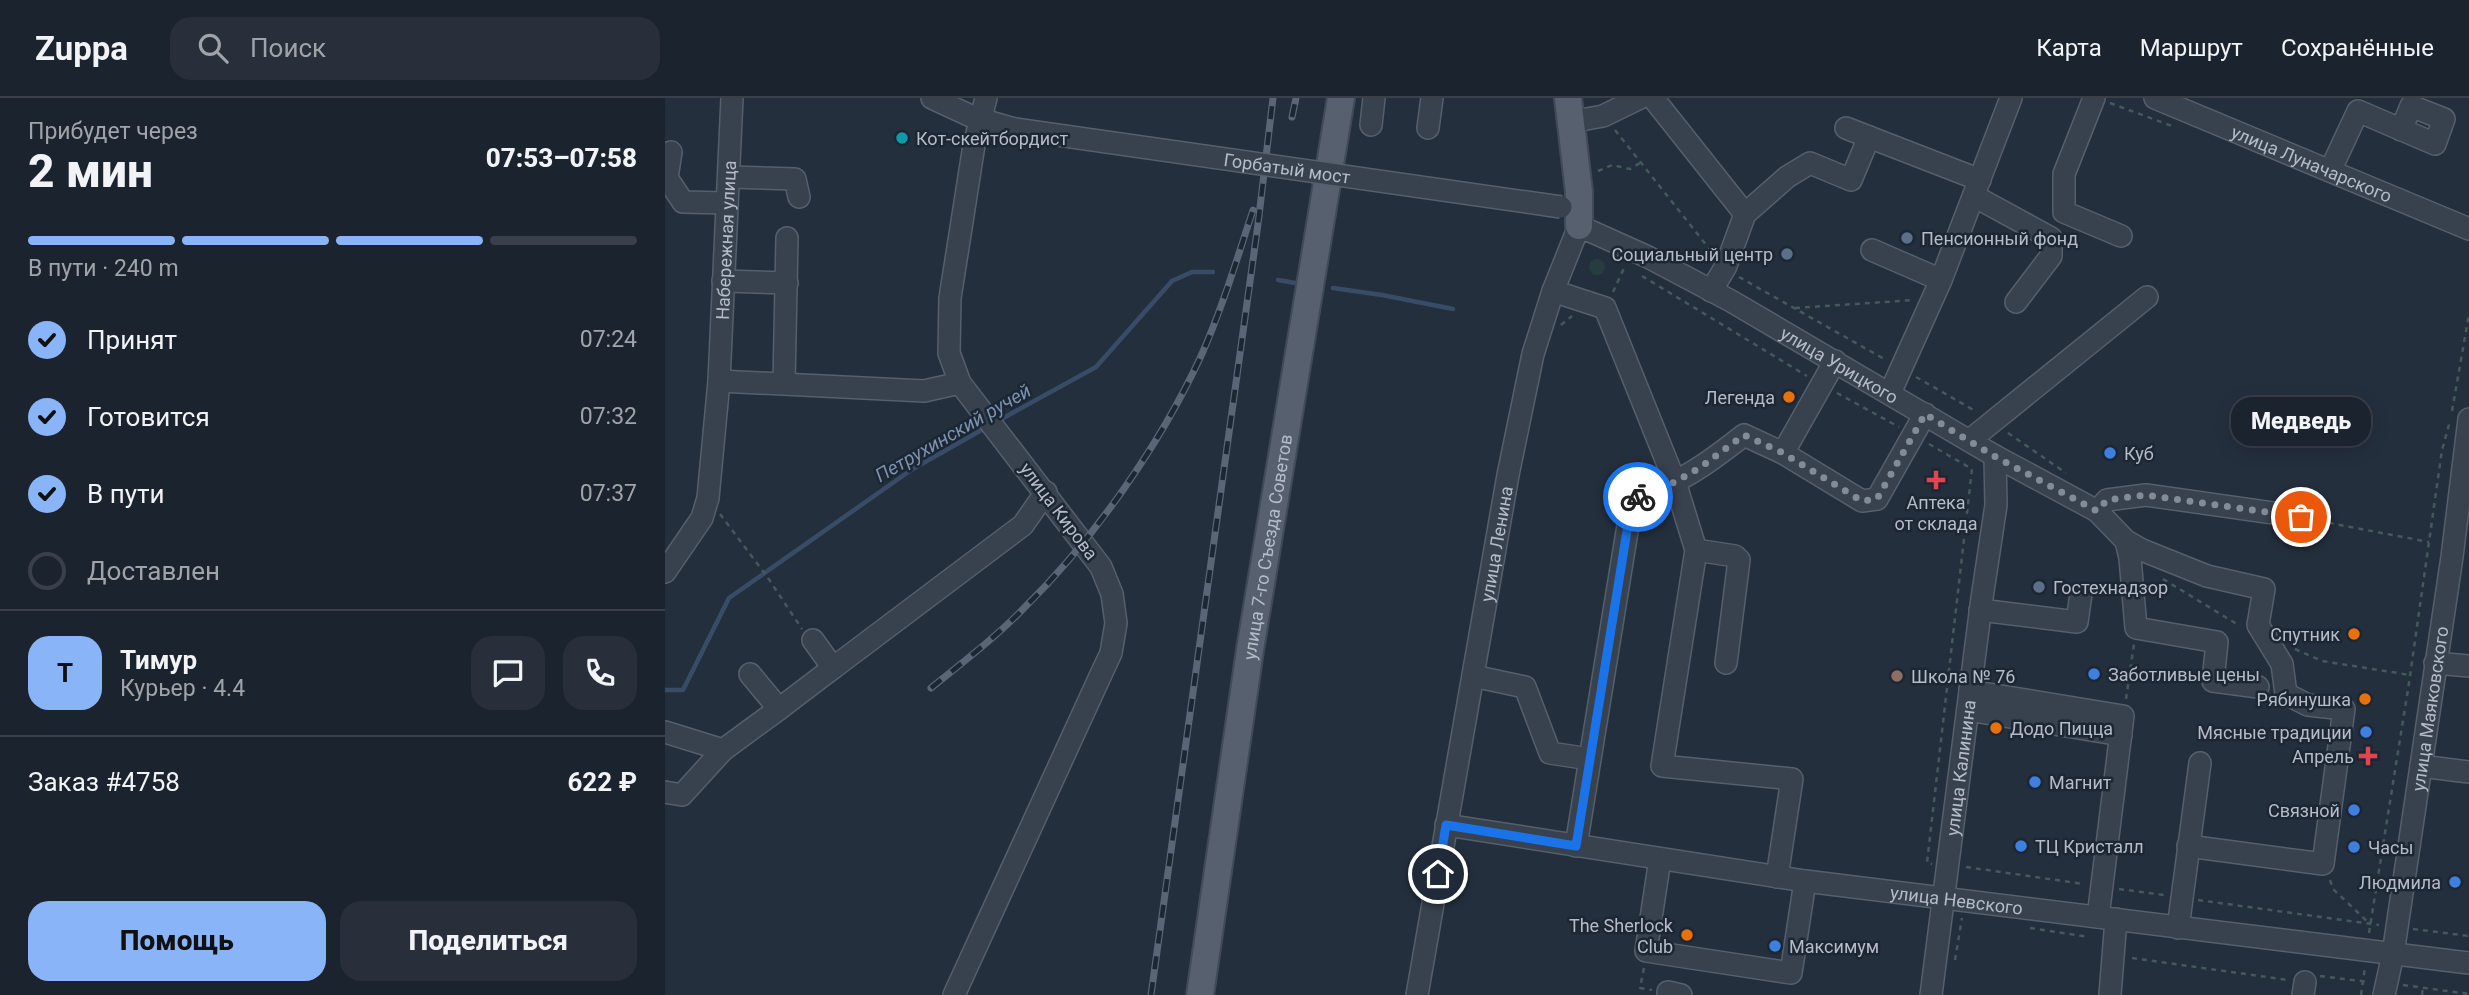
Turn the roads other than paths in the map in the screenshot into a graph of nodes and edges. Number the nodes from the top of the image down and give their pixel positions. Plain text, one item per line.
1 (732, 98) edge
2 (932, 98) edge
3 (986, 98) edge
4 (1341, 98) edge
5 (1374, 98) edge
6 (1431, 98) edge
7 (1640, 98) edge
8 (1653, 98) edge
9 (2011, 98) edge
10 (2094, 98) edge
11 (2155, 98) edge
12 (2204, 107) edge
13 (1569, 110) edge
14 (982, 120) junction
15 (1371, 125) dead end
16 (1428, 128) dead end
17 (1846, 128) dead end
18 (2401, 130) dead end
19 (1869, 137) junction
20 (671, 152) dead end
21 (2330, 171) junction
22 (729, 177) junction
23 (1977, 188) junction
24 (799, 197) dead end
25 (726, 204) junction
26 (1561, 207) dead end
27 (2064, 212) junction
28 (1745, 214) junction
29 (1579, 226) junction
30 (2469, 229) edge
31 (2121, 236) dead end
32 (787, 238) dead end
33 (2051, 238) junction
34 (1872, 250) dead end
35 (1941, 280) junction
36 (723, 281) junction
37 (787, 283) junction
38 (1553, 291) junction
39 (1711, 291) junction
40 (2147, 297) dead end
41 (2016, 302) dead end
42 (1835, 361) junction
43 (719, 381) junction
44 (784, 383) junction
45 (960, 383) junction
46 (1890, 393) junction
47 (1925, 414) junction
48 (2469, 419) edge
49 (1970, 440) junction
50 (1783, 453) junction
51 (1994, 456) junction
52 (1675, 482) junction
53 (1046, 492) junction
54 (2097, 511) junction
55 (2301, 517) road end
56 (2126, 541) junction
57 (1696, 550) junction
58 (2461, 558) edge
59 (665, 572) edge
60 (2081, 594) dead end
61 (1980, 610) junction
62 (813, 640) road end
63 (1726, 663) dead end
64 (2435, 663) junction
65 (2469, 666) edge
66 (833, 668) junction
67 (750, 674) dead end
68 (1472, 676) junction
69 (2258, 687) dead end
70 (1969, 700) junction
71 (779, 709) junction
72 (665, 732) edge
73 (723, 750) junction
74 (1590, 759) junction
75 (2200, 763) dead end
76 (2421, 766) junction
77 (2469, 772) edge
78 (665, 792) edge
79 (1446, 825) junction
80 (1576, 846) junction
81 (2188, 846) junction
82 (1660, 859) junction
83 (1777, 877) junction
84 (1805, 881) junction
85 (1944, 896) junction
86 (2107, 918) junction
87 (2178, 928) junction
88 (2393, 954) junction
89 (2469, 963) edge
90 (954, 995) edge
91 (1200, 995) edge
92 (1417, 995) edge
93 (1931, 995) edge
94 (2110, 995) edge
95 (2384, 995) edge

1 - 22 street, Набережная улица
2 - 14 street, Горбатый мост
3 - 14 street, улица Кирова
4 - 91 main road, улица 7-го Съезда Советов
5 - 15 street
6 - 16 street
7 - 13 street
8 - 28 street
9 - 23 street
10 - 27 street
11 - 12 street, улица Луначарского
12 - 21 street, улица Луначарского
13 - 29 main road, улица Ленина
14 - 26 street, Горбатый мост, bridge
14 - 45 street, улица Кирова
17 - 19 street
18 - 21 street
19 - 23 street
19 - 28 street
20 - 25 street
21 - 30 street, улица Луначарского
22 - 24 street
22 - 25 street, Набережная улица
23 - 33 street
23 - 35 street
25 - 36 street, Набережная улица
27 - 31 street
27 - 33 street
28 - 39 street
29 - 38 street, улица Ленина
29 - 39 street, улица Урицкого
32 - 37 street
33 - 41 street
34 - 35 street
35 - 46 street
36 - 37 street
36 - 43 street, Набережная улица
37 - 44 street
38 - 52 street
38 - 68 street, улица Ленина
39 - 42 street, улица Урицкого
40 - 49 street
42 - 46 street, улица Урицкого
42 - 50 street
43 - 44 street
43 - 59 street, Набережная улица
44 - 45 street
45 - 53 street, улица Кирова
46 - 47 street, улица Урицкого
47 - 49 street, улица Урицкого
47 - 50 street
48 - 58 street, улица Маяковского
49 - 51 street, улица Урицкого
50 - 52 street
51 - 54 street, улица Урицкого
51 - 61 street, улица Калинина
52 - 57 street
52 - 74 street
53 - 66 street
53 - 90 street, улица Кирова
54 - 55 street
54 - 56 street, улица Урицкого
56 - 69 street
56 - 81 street
57 - 63 street
57 - 83 street
58 - 64 street, улица Маяковского
60 - 61 street
61 - 70 street, улица Калинина
62 - 66 street
64 - 65 street
64 - 76 street, улица Маяковского
66 - 71 street
67 - 71 street
68 - 74 street
68 - 79 street, улица Ленина
70 - 85 street, улица Калинина
70 - 86 street
71 - 73 street
72 - 73 street
73 - 78 street
74 - 80 street
75 - 81 street
76 - 77 street
76 - 88 street, улица Маяковского
79 - 80 street, улица Невского
79 - 92 street, улица Ленина
80 - 82 street, улица Невского
81 - 87 street
82 - 83 street, улица Невского
82 - 84 street
83 - 84 street, улица Невского
84 - 85 street, улица Невского
85 - 86 street, улица Невского
85 - 93 street, улица Калинина
86 - 87 street, улица Невского
86 - 94 street
87 - 88 street, улица Невского
88 - 89 street, улица Невского
88 - 95 street, улица Маяковского

